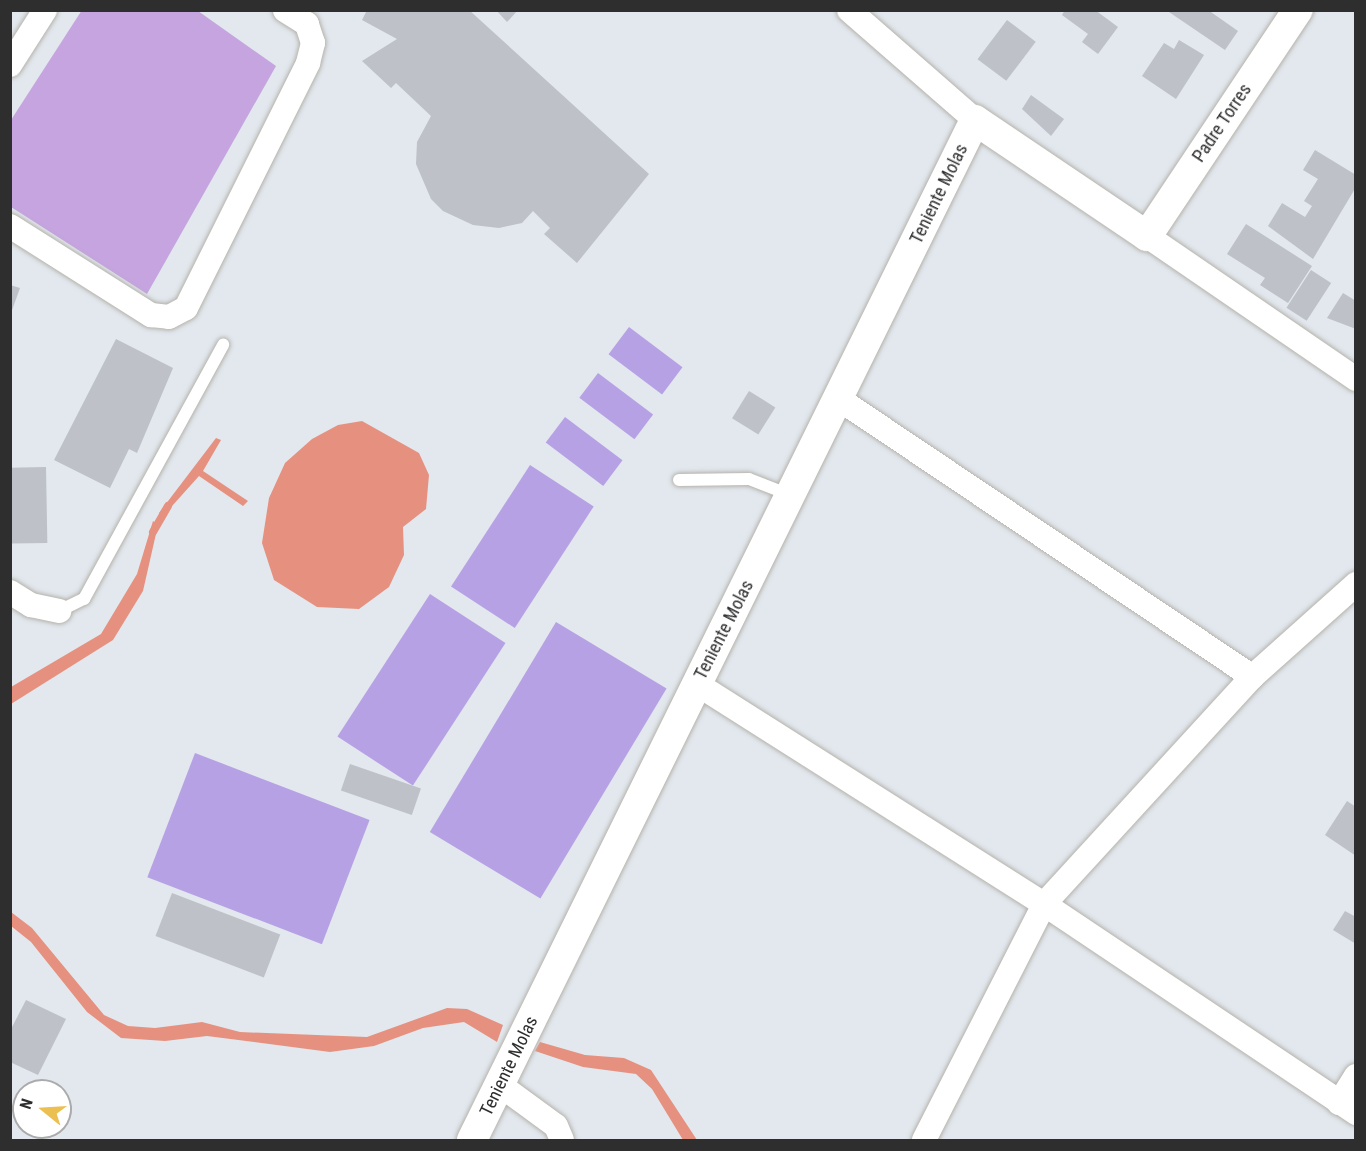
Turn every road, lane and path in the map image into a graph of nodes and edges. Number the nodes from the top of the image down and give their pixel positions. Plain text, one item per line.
1 (45, 10) edge
2 (285, 10) edge
3 (849, 10) edge
4 (1298, 10) edge
5 (10, 64) edge
6 (975, 120) junction
7 (10, 226) edge
8 (1147, 236) junction
9 (223, 345) dead end
10 (1356, 379) edge
11 (839, 399) junction
12 (679, 480) dead end
13 (791, 495) junction
14 (1356, 584) edge
15 (10, 592) edge
16 (59, 611) joint
17 (1252, 677) junction
18 (697, 684) junction
19 (1044, 904) junction
20 (1356, 1076) edge
21 (500, 1085) junction
22 (1347, 1108) edge
23 (472, 1140) edge
24 (562, 1140) edge
25 (924, 1140) edge

1 - 5 street
2 - 7 street
3 - 6 street
4 - 8 street, Padre Torres
6 - 8 street
6 - 11 street, Teniente Molas
8 - 10 street
9 - 16 lane
11 - 13 street, Teniente Molas
11 - 17 street
12 - 13 lane
13 - 18 street, Teniente Molas
14 - 17 street
15 - 16 street
17 - 19 street
18 - 19 street
18 - 21 street, Teniente Molas
19 - 22 street
19 - 25 street
20 - 22 street
21 - 23 street, Teniente Molas
21 - 24 street

